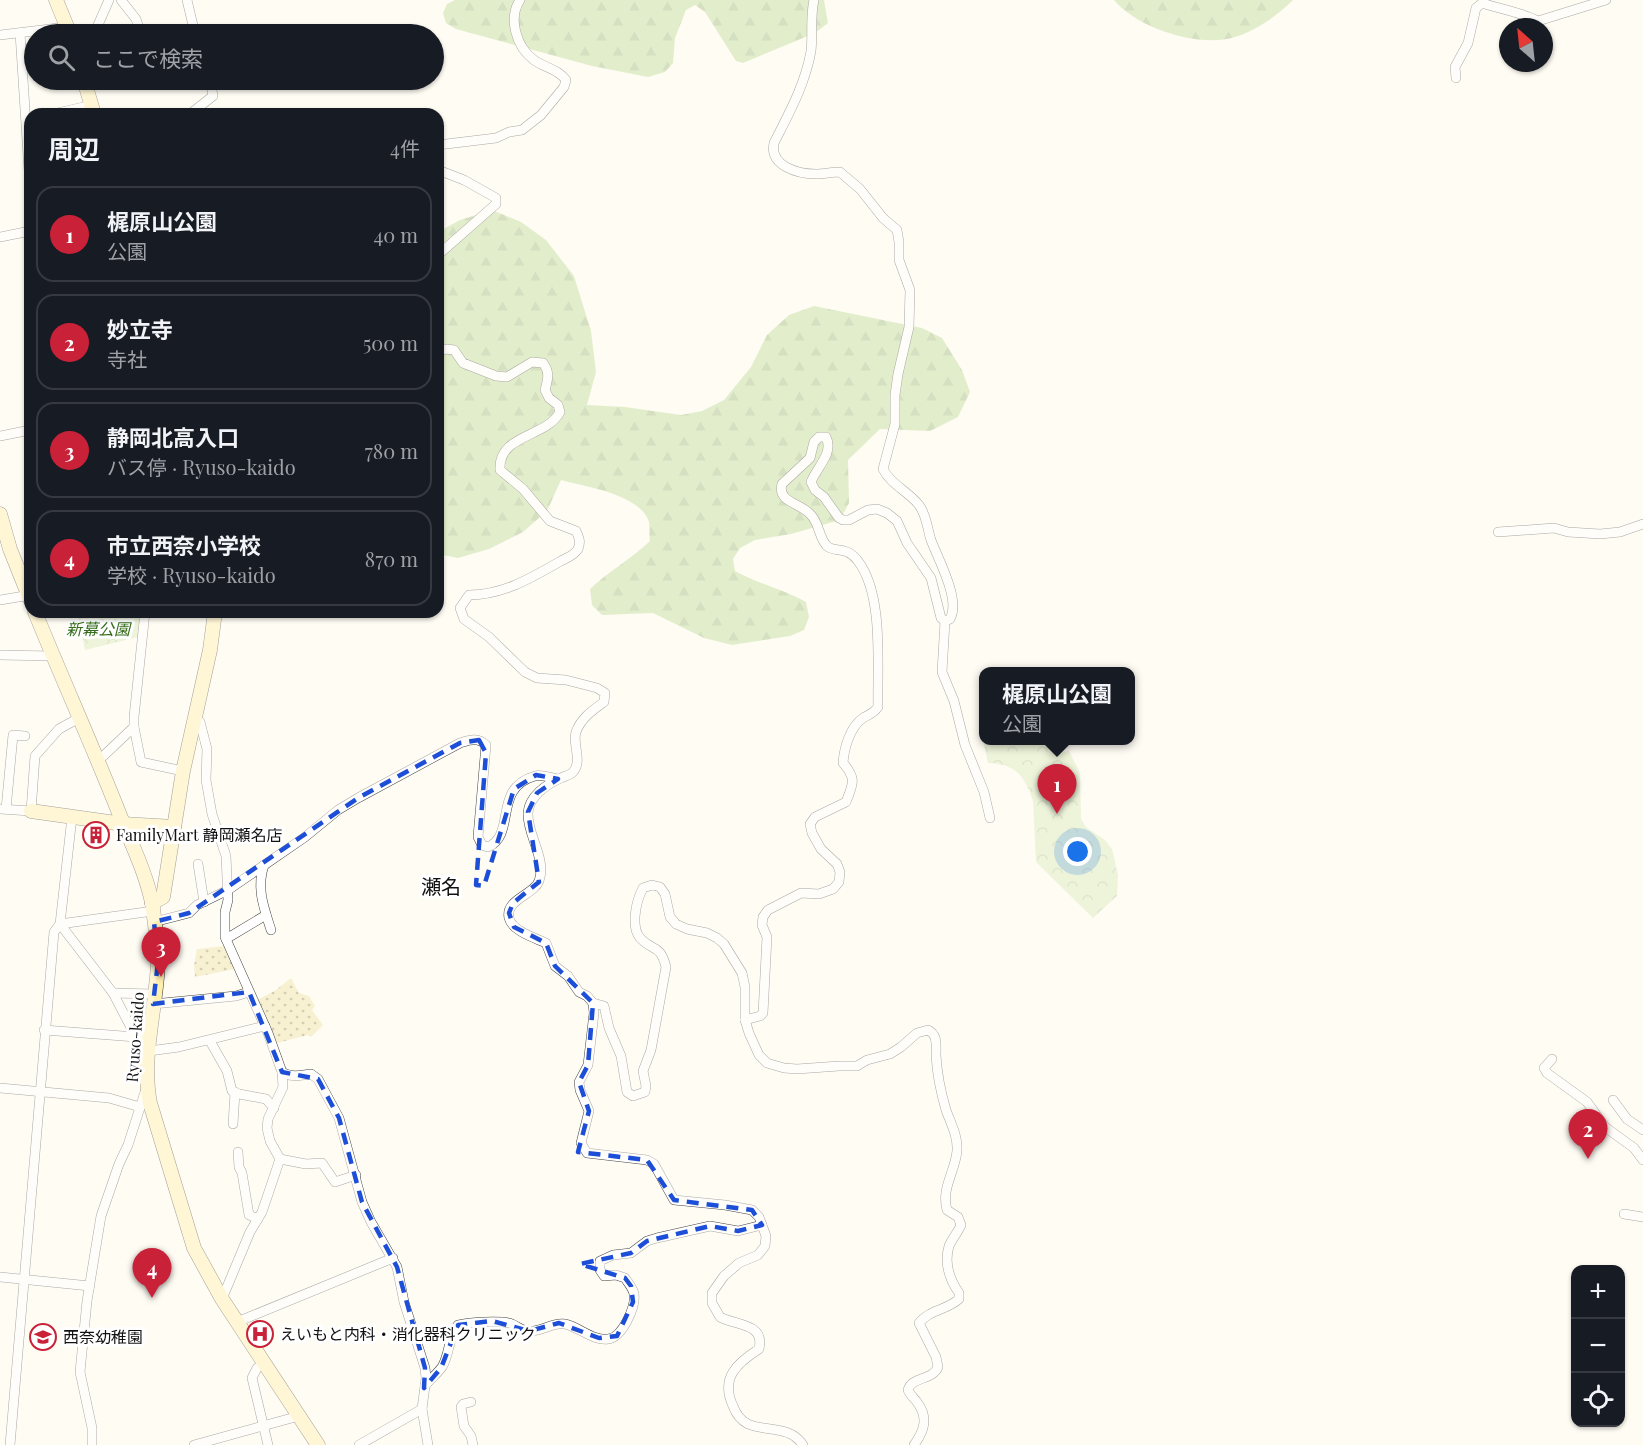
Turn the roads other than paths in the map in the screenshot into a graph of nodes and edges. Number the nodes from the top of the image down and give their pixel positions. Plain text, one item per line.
1 (56, 0) edge
2 (109, 0) edge
3 (121, 0) edge
4 (187, 0) edge
5 (520, 0) edge
6 (814, 0) edge
7 (1606, 0) edge
8 (65, 24) edge
9 (98, 24) edge
10 (138, 24) edge
11 (193, 24) edge
12 (20, 33) junction
13 (24, 33) edge
14 (0, 35) edge
15 (24, 76) edge
16 (1456, 78) dead end
17 (25, 90) edge
18 (87, 90) edge
19 (212, 90) edge
20 (27, 108) edge
21 (92, 108) edge
22 (198, 108) edge
23 (444, 145) edge
24 (444, 172) edge
25 (24, 232) edge
26 (0, 237) edge
27 (444, 250) edge
28 (444, 350) edge
29 (24, 431) edge
30 (0, 436) edge
31 (0, 514) edge
32 (1643, 524) edge
33 (1498, 532) dead end
34 (24, 582) edge
35 (24, 597) edge
36 (0, 600) edge
37 (37, 618) edge
38 (144, 618) edge
39 (214, 618) edge
40 (945, 621) junction
41 (0, 655) edge
42 (53, 656) junction
43 (195, 716) junction
44 (79, 718) junction
45 (134, 727) junction
46 (26, 736) dead end
47 (98, 761) junction
48 (183, 771) junction
49 (558, 779) junction
50 (3, 809) edge
51 (31, 811) junction
52 (72, 817) junction
53 (990, 818) dead end
54 (123, 824) junction
55 (174, 827) junction
56 (198, 864) dead end
57 (264, 865) junction
58 (228, 890) junction
59 (204, 902) junction
60 (153, 912) junction
61 (266, 915) junction
62 (60, 924) junction
63 (271, 930) dead end
64 (226, 939) junction
65 (112, 993) junction
66 (249, 993) junction
67 (154, 999) junction
68 (593, 1003) junction
69 (745, 1020) junction
70 (265, 1026) junction
71 (44, 1030) junction
72 (210, 1041) junction
73 (145, 1042) junction
74 (1552, 1059) dead end
75 (282, 1072) junction
76 (147, 1086) junction
77 (0, 1088) edge
78 (39, 1091) junction
79 (235, 1092) junction
80 (1612, 1100) dead end
81 (140, 1107) junction
82 (274, 1108) junction
83 (232, 1124) dead end
84 (1643, 1130) edge
85 (238, 1152) dead end
86 (280, 1159) junction
87 (1643, 1160) edge
88 (356, 1175) junction
89 (1624, 1214) dead end
90 (1643, 1217) edge
91 (258, 1219) junction
92 (762, 1225) junction
93 (393, 1258) junction
94 (0, 1277) edge
95 (24, 1279) junction
96 (90, 1286) junction
97 (222, 1299) junction
98 (237, 1322) junction
99 (266, 1363) junction
100 (424, 1388) junction
101 (471, 1402) dead end
102 (422, 1409) junction
103 (299, 1416) junction
104 (265, 1427) junction
105 (10, 1445) edge
106 (92, 1445) edge
107 (194, 1445) edge
108 (268, 1445) edge
109 (318, 1445) edge
110 (359, 1445) edge
111 (429, 1445) edge
112 (472, 1445) edge
113 (803, 1445) edge
114 (914, 1445) edge

1 - 8 main road
2 - 9 street
3 - 10 street
4 - 11 street
5 - 23 street
6 - 40 street
7 - 16 street
12 - 13 street
12 - 14 street
12 - 15 street
17 - 20 street
18 - 21 main road
19 - 22 street
24 - 27 street
25 - 26 street
28 - 49 street
29 - 30 street
31 - 34 main road
32 - 33 street
35 - 36 street
37 - 42 main road, Ryuso-kaido
38 - 45 street
39 - 43 main road
40 - 53 street
40 - 69 street
41 - 42 street
42 - 44 main road, Ryuso-kaido
43 - 48 main road
43 - 58 street
44 - 47 main road, Ryuso-kaido
44 - 51 street
45 - 47 street
45 - 48 street
46 - 50 street
47 - 54 main road, Ryuso-kaido
48 - 55 main road
49 - 57 street
49 - 68 street
50 - 51 street
51 - 52 main road
52 - 54 main road
52 - 62 street
54 - 55 main road
54 - 60 main road, Ryuso-kaido
55 - 60 main road
56 - 59 street
57 - 58 street
57 - 61 street
58 - 59 street
58 - 64 street
59 - 60 street
60 - 62 street
60 - 67 main road, Ryuso-kaido
61 - 63 street
61 - 64 street
62 - 65 street
62 - 71 street
64 - 66 street
65 - 67 street
65 - 73 street
66 - 67 street
66 - 70 street
67 - 73 main road, Ryuso-kaido
68 - 69 street
68 - 92 street
69 - 114 street
70 - 72 street
70 - 75 street
71 - 73 street
71 - 78 street
72 - 73 street
72 - 79 street
73 - 76 main road, Ryuso-kaido
74 - 87 street
75 - 82 street
75 - 88 street
76 - 81 street
76 - 97 main road, Ryuso-kaido
77 - 78 street
78 - 81 street
78 - 95 street
79 - 82 street
79 - 83 street
80 - 84 street
81 - 96 street
82 - 86 street
85 - 91 street
86 - 88 street
86 - 91 street
88 - 93 street
89 - 90 street
91 - 97 street
92 - 100 street
92 - 113 street
93 - 98 street
93 - 100 street
94 - 95 street
95 - 96 street
95 - 105 street
96 - 106 street
97 - 98 main road, Ryuso-kaido
98 - 99 main road, Ryuso-kaido
99 - 103 main road, Ryuso-kaido
99 - 104 street
100 - 102 street
101 - 112 street
102 - 110 street
102 - 111 street
103 - 104 street
103 - 109 main road, Ryuso-kaido
104 - 107 street
104 - 108 street

